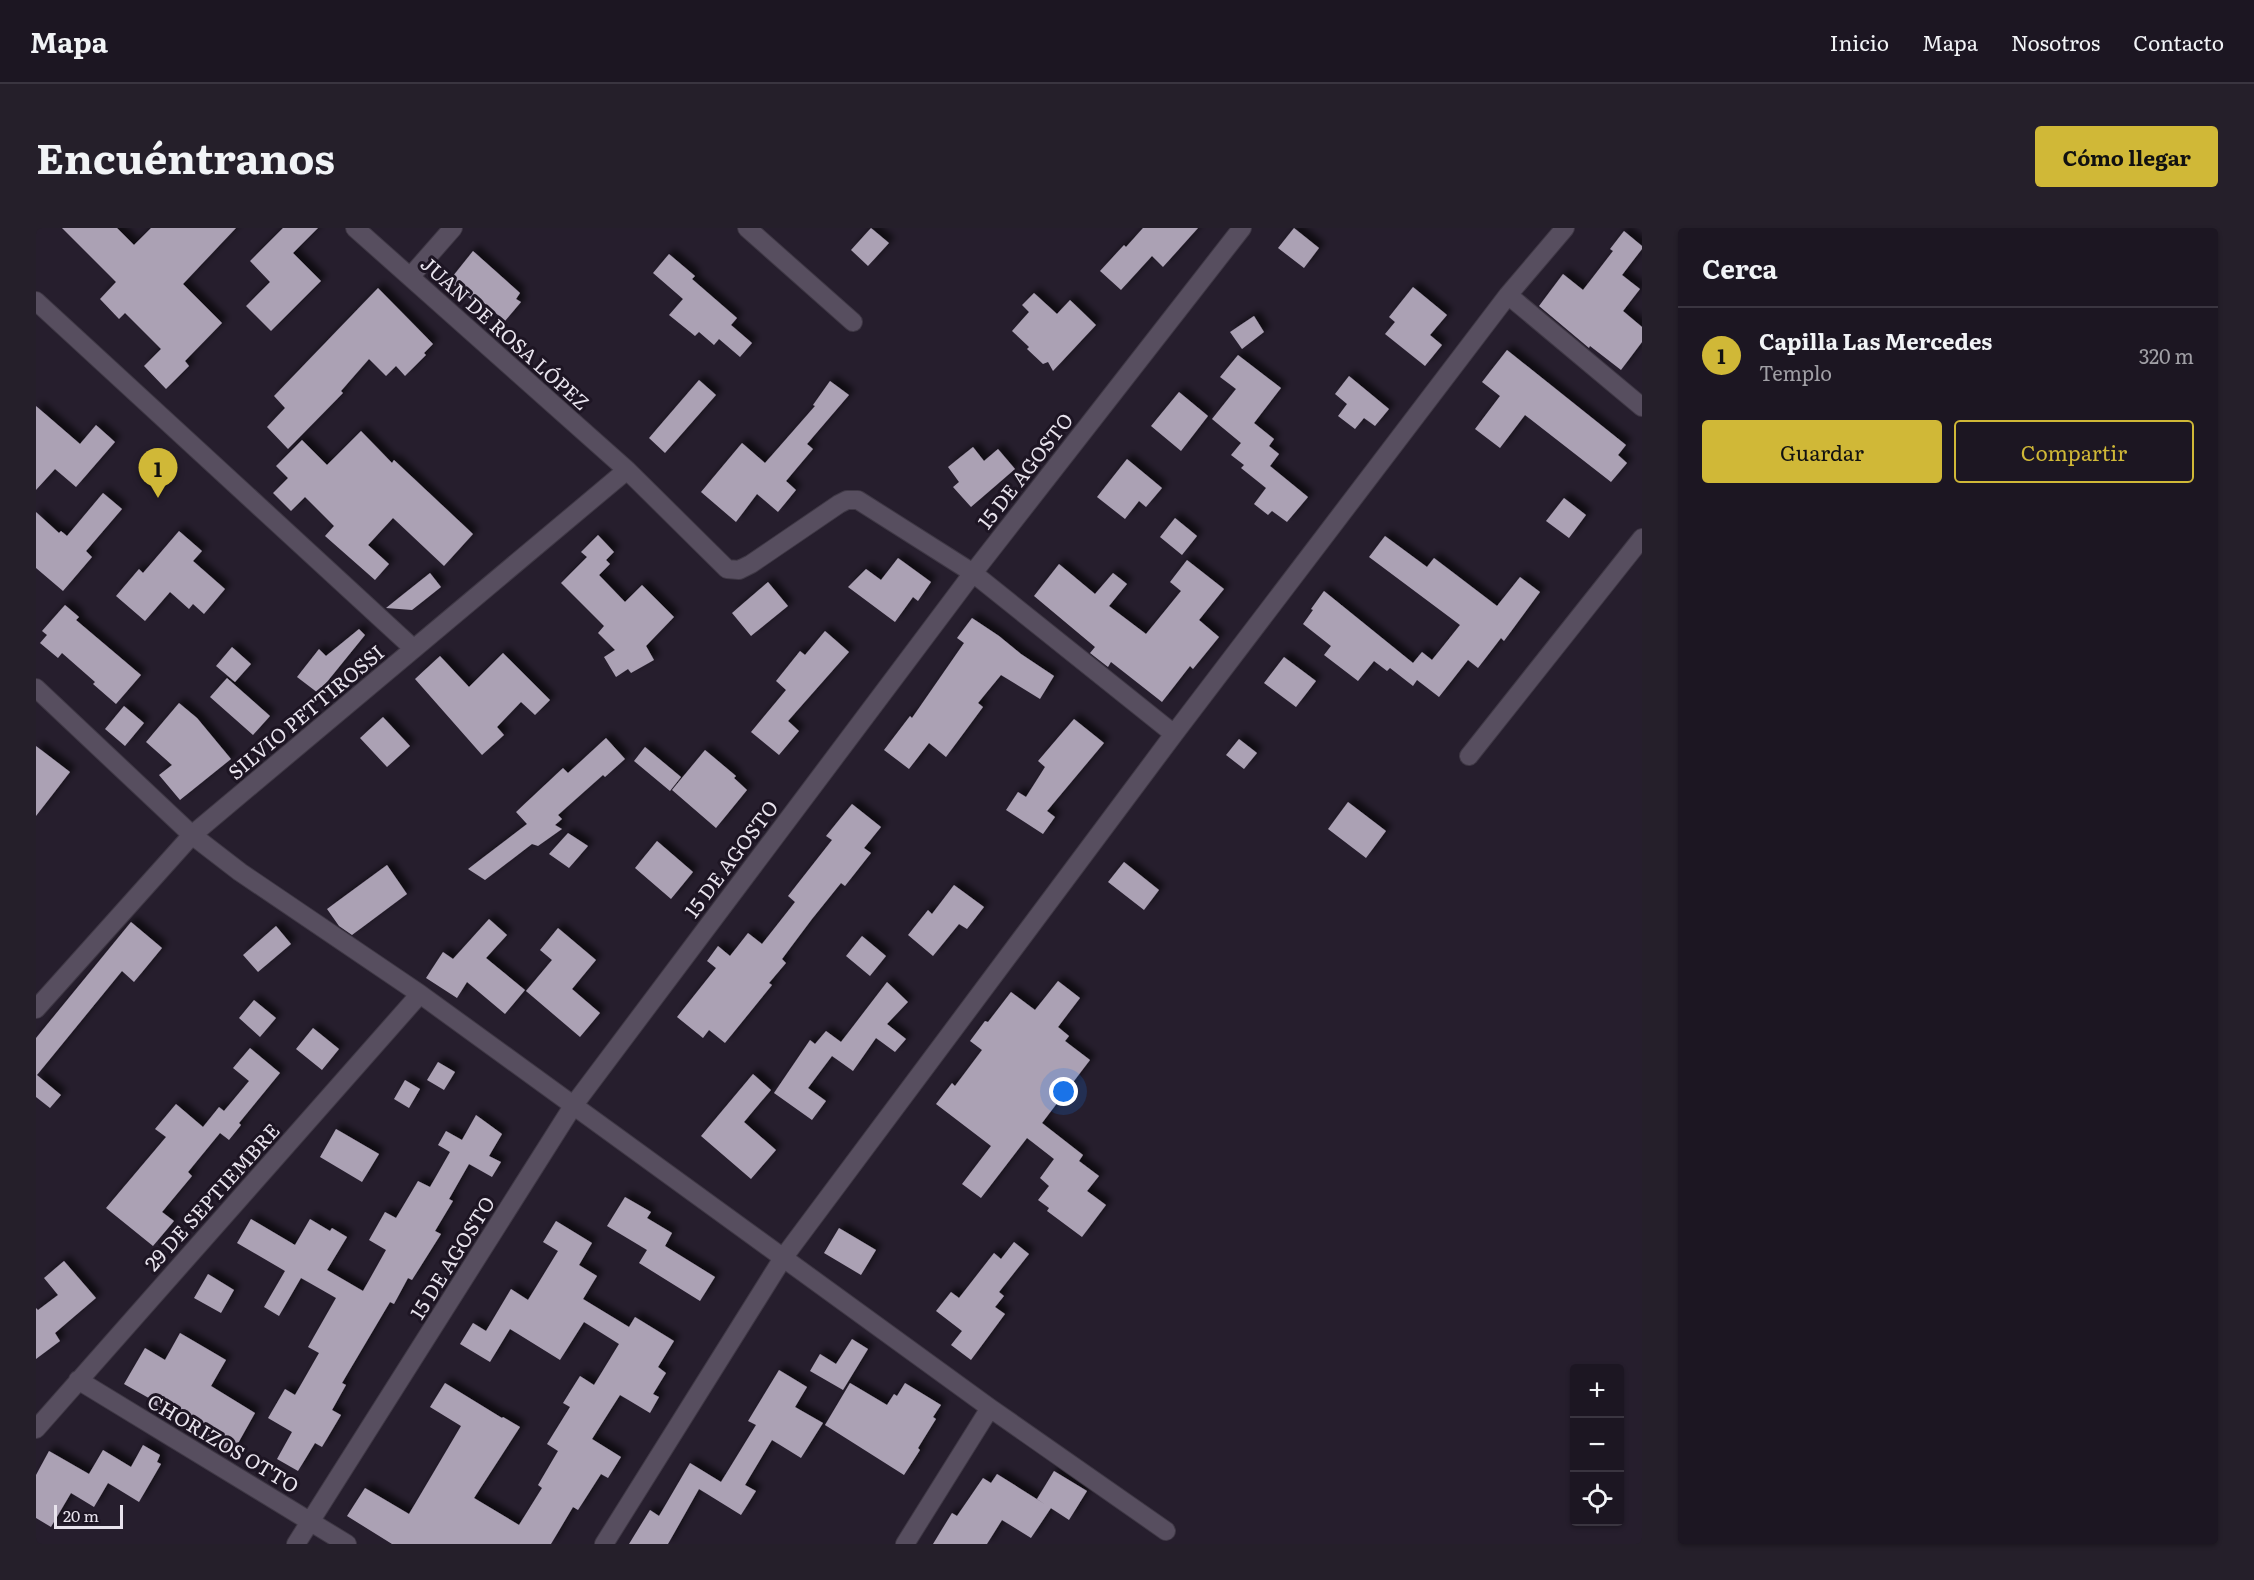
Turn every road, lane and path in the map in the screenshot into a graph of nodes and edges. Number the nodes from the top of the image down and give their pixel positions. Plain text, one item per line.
1 (355, 228) edge
2 (453, 228) edge
3 (747, 228) edge
4 (1242, 228) edge
5 (1565, 228) edge
6 (410, 277) junction
7 (1508, 295) junction
8 (36, 301) edge
9 (853, 322) dead end
10 (1642, 407) edge
11 (627, 470) junction
12 (1642, 538) edge
13 (973, 573) junction
14 (414, 649) junction
15 (36, 688) edge
16 (1174, 734) junction
17 (1468, 756) dead end
18 (192, 835) junction
19 (420, 994) junction
20 (36, 1009) edge
21 (573, 1106) junction
22 (783, 1258) junction
23 (78, 1380) junction
24 (990, 1408) junction
25 (36, 1429) edge
26 (310, 1521) junction
27 (1166, 1531) dead end
28 (296, 1544) edge
29 (347, 1544) edge
30 (604, 1544) edge
31 (905, 1544) edge

1 - 6 street, JUAN DE ROSA LÓPEZ
2 - 6 street
3 - 9 street
4 - 13 street, 15 DE AGOSTO
5 - 7 street
6 - 11 street, JUAN DE ROSA LÓPEZ
7 - 10 street
7 - 16 street
8 - 14 street
11 - 13 street, JUAN DE ROSA LÓPEZ
11 - 14 street, SILVIO PETTIROSSI
12 - 17 street
13 - 16 street
13 - 21 street, 15 DE AGOSTO
14 - 18 street, SILVIO PETTIROSSI
15 - 18 street
16 - 22 street
18 - 19 street
18 - 20 street, SILVIO PETTIROSSI
19 - 21 street
19 - 23 street, 29 DE SEPTIEMBRE
21 - 22 street
21 - 26 street, 15 DE AGOSTO
22 - 24 street
22 - 30 street
23 - 25 street, 29 DE SEPTIEMBRE
23 - 26 street, CHORIZOS OTTO
24 - 27 street
24 - 31 street
26 - 28 street, 15 DE AGOSTO
26 - 29 street, CHORIZOS OTTO

